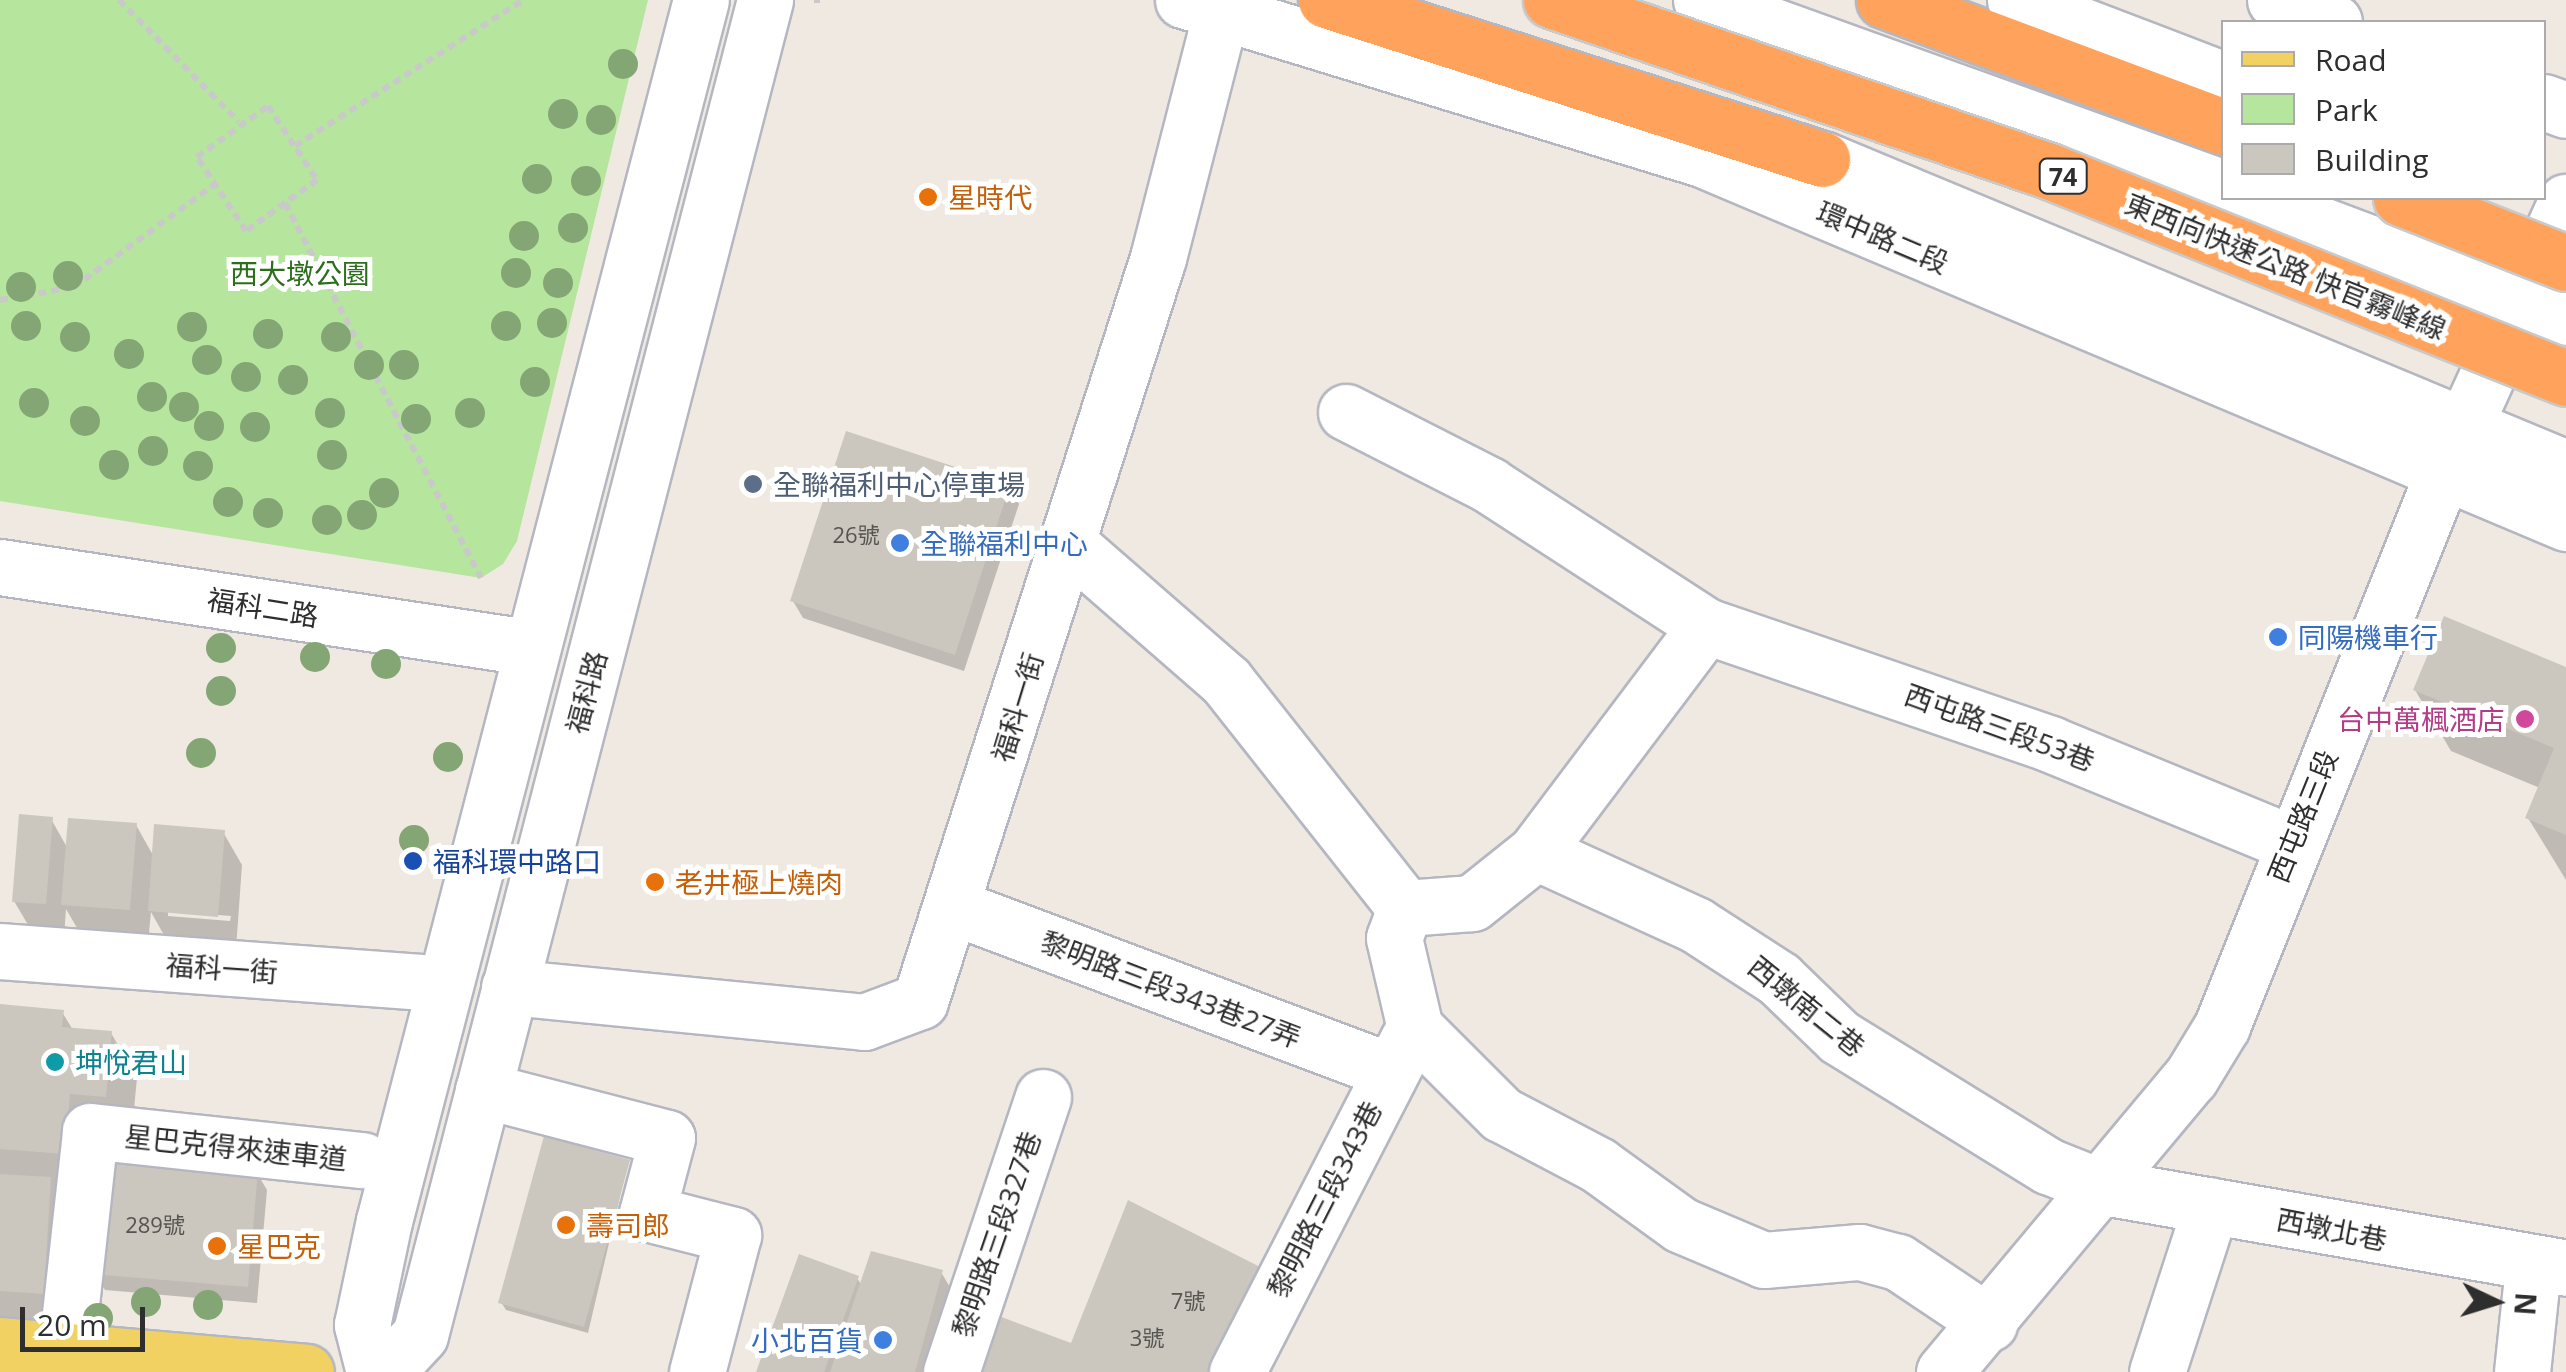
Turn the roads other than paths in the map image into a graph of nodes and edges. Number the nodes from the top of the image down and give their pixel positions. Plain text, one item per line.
1 (701, 0) edge
2 (1326, 0) edge
3 (1551, 0) edge
4 (1592, 0) edge
5 (1701, 0) edge
6 (1884, 0) edge
7 (2015, 0) edge
8 (2275, 0) edge
9 (800, 1) edge
10 (1202, 5) edge
11 (2329, 20) edge
12 (2221, 79) edge
13 (2221, 126) edge
14 (1822, 159) joint
15 (2221, 187) edge
16 (2255, 200) edge
17 (2417, 200) edge
18 (2557, 217) edge
19 (2531, 316) edge
20 (2566, 360) edge
21 (2566, 378) edge
22 (1346, 412) dead end
23 (2452, 452) junction
24 (2566, 468) edge
25 (2566, 523) edge
26 (1068, 544) junction
27 (0, 567) edge
28 (1706, 626) junction
29 (527, 647) junction
30 (2289, 842) junction
31 (1536, 852) junction
32 (954, 907) junction
33 (1405, 908) junction
34 (0, 951) edge
35 (445, 984) junction
36 (509, 987) junction
37 (1401, 1049) junction
38 (483, 1090) junction
39 (1043, 1097) dead end
40 (362, 1160) dead end
41 (2098, 1186) junction
42 (2210, 1206) junction
43 (2550, 1268) edge
44 (1989, 1323) junction
45 (0, 1345) edge
46 (66, 1350) junction
47 (306, 1372) edge
48 (374, 1372) edge
49 (386, 1372) edge
50 (697, 1372) edge
51 (951, 1372) edge
52 (1237, 1372) edge
53 (1944, 1372) edge
54 (2156, 1372) edge
55 (2522, 1372) edge

1 - 29 street
2 - 14 highway
3 - 21 highway, 東西向快速公路 快官霧峰線 / 74, bridge
4 - 19 street
5 - 15 street
6 - 13 highway
7 - 12 street
8 - 11 street
9 - 36 street, 福科路
10 - 23 street, 環中路二段
10 - 26 street, 福科一街
14 - 23 street
16 - 19 street
17 - 18 highway, bridge
18 - 19 street, 西屯路三段
19 - 20 street
19 - 23 street, 西屯路三段
22 - 28 street, 西屯路三段53巷
23 - 24 street
23 - 25 street, 環中路二段
23 - 30 street, 西屯路三段
26 - 32 street, 福科一街
26 - 33 street
27 - 29 street, 福科二路
28 - 30 street, 西屯路三段53巷
28 - 31 street
29 - 35 street
30 - 41 street, 西屯路三段
31 - 33 street
31 - 41 street, 西墩南二巷
32 - 36 street, 福科一街
32 - 37 street, 黎明路三段343巷27弄
33 - 37 street
34 - 35 street, 福科一街
35 - 48 street
36 - 38 street, 福科路
37 - 44 street
37 - 52 street, 黎明路三段343巷
38 - 49 street, 福科路
38 - 50 street
39 - 51 street, 黎明路三段327巷
40 - 46 street, 星巴克得來速車道
41 - 42 street, 西墩北巷
41 - 44 street, 西屯路三段
42 - 43 street, 西墩北巷
42 - 54 street
43 - 55 street
44 - 53 street, 西屯路三段
45 - 46 main road
46 - 47 main road

